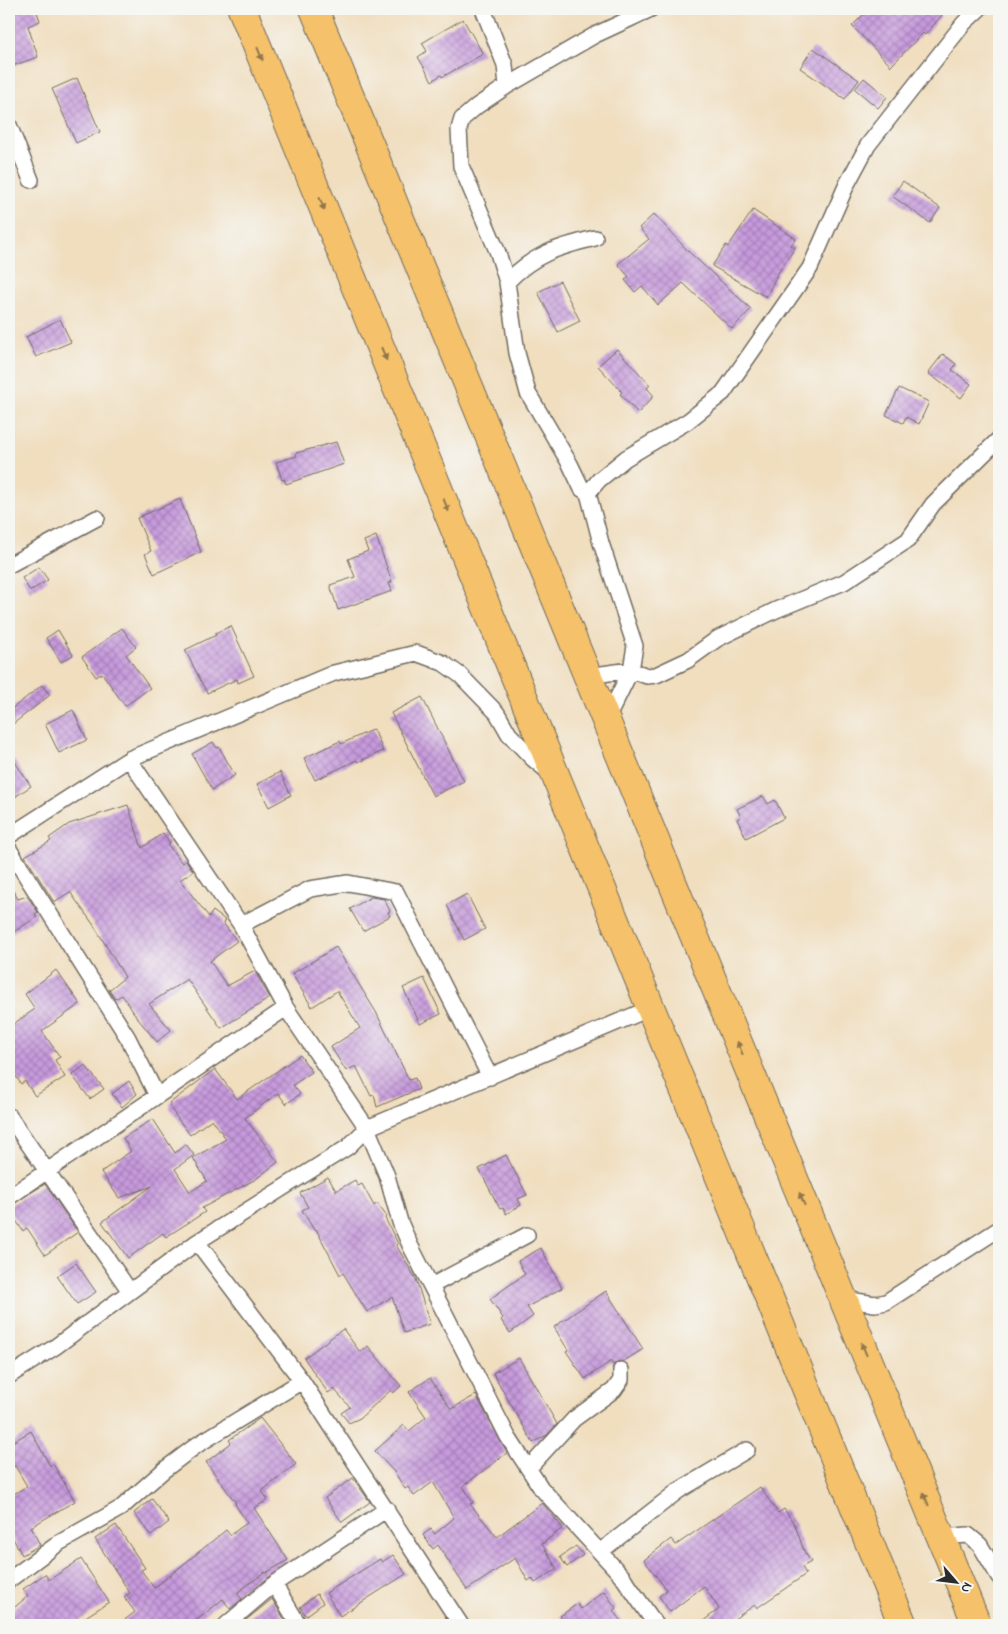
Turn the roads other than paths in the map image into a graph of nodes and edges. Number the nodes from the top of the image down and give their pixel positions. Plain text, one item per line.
1 (242, 9) edge
2 (314, 9) edge
3 (483, 9) edge
4 (651, 9) edge
5 (979, 9) edge
6 (507, 86) junction
7 (9, 125) edge
8 (31, 180) dead end
9 (595, 238) dead end
10 (507, 282) junction
11 (999, 439) edge
12 (588, 493) junction
13 (97, 518) dead end
14 (9, 565) edge
15 (631, 670) junction
16 (587, 676) junction
17 (606, 721) junction
18 (128, 759) junction
19 (558, 778) junction
20 (9, 836) edge
21 (9, 849) edge
22 (241, 925) junction
23 (286, 1008) junction
24 (651, 1008) junction
25 (490, 1077) junction
26 (157, 1096) junction
27 (9, 1116) edge
28 (367, 1128) junction
29 (48, 1170) junction
30 (9, 1197) edge
31 (999, 1229) edge
32 (527, 1235) dead end
33 (197, 1242) junction
34 (431, 1286) junction
35 (129, 1290) junction
36 (843, 1299) junction
37 (622, 1370) dead end
38 (9, 1376) edge
39 (302, 1381) junction
40 (747, 1450) dead end
41 (530, 1468) junction
42 (387, 1509) junction
43 (941, 1538) junction
44 (601, 1551) junction
45 (999, 1577) edge
46 (9, 1580) edge
47 (274, 1584) junction
48 (226, 1625) edge
49 (299, 1625) edge
50 (461, 1625) edge
51 (656, 1625) edge
52 (903, 1625) edge
53 (977, 1625) edge

1 -> 19 highway
2 - 16 highway
3 - 6 street
4 - 6 street
5 - 12 street
6 - 10 street
7 - 8 street
9 - 10 street
10 - 12 street
11 - 15 street
12 - 15 street
13 - 14 street
15 - 16 street
15 - 17 street
16 - 17 highway
36 -> 17 highway
18 - 19 street
18 - 20 street
18 - 22 street
19 - 24 highway
21 - 26 street
22 - 23 street
22 - 25 street
23 - 26 street
23 - 28 street
24 - 25 street
24 - 52 highway
25 - 28 street
26 - 29 street
27 - 29 street
28 - 33 street
28 - 34 street
29 - 30 street
29 - 35 street
31 - 36 street
32 - 34 street
33 - 35 street
33 - 39 street
34 - 41 street
35 - 38 street
43 -> 36 highway
37 - 41 street
39 - 42 street
39 - 46 street
40 - 44 street
41 - 44 street
42 - 47 street
42 - 50 street
43 - 45 street
43 - 53 highway
44 - 51 street
47 - 48 street
47 - 49 street

